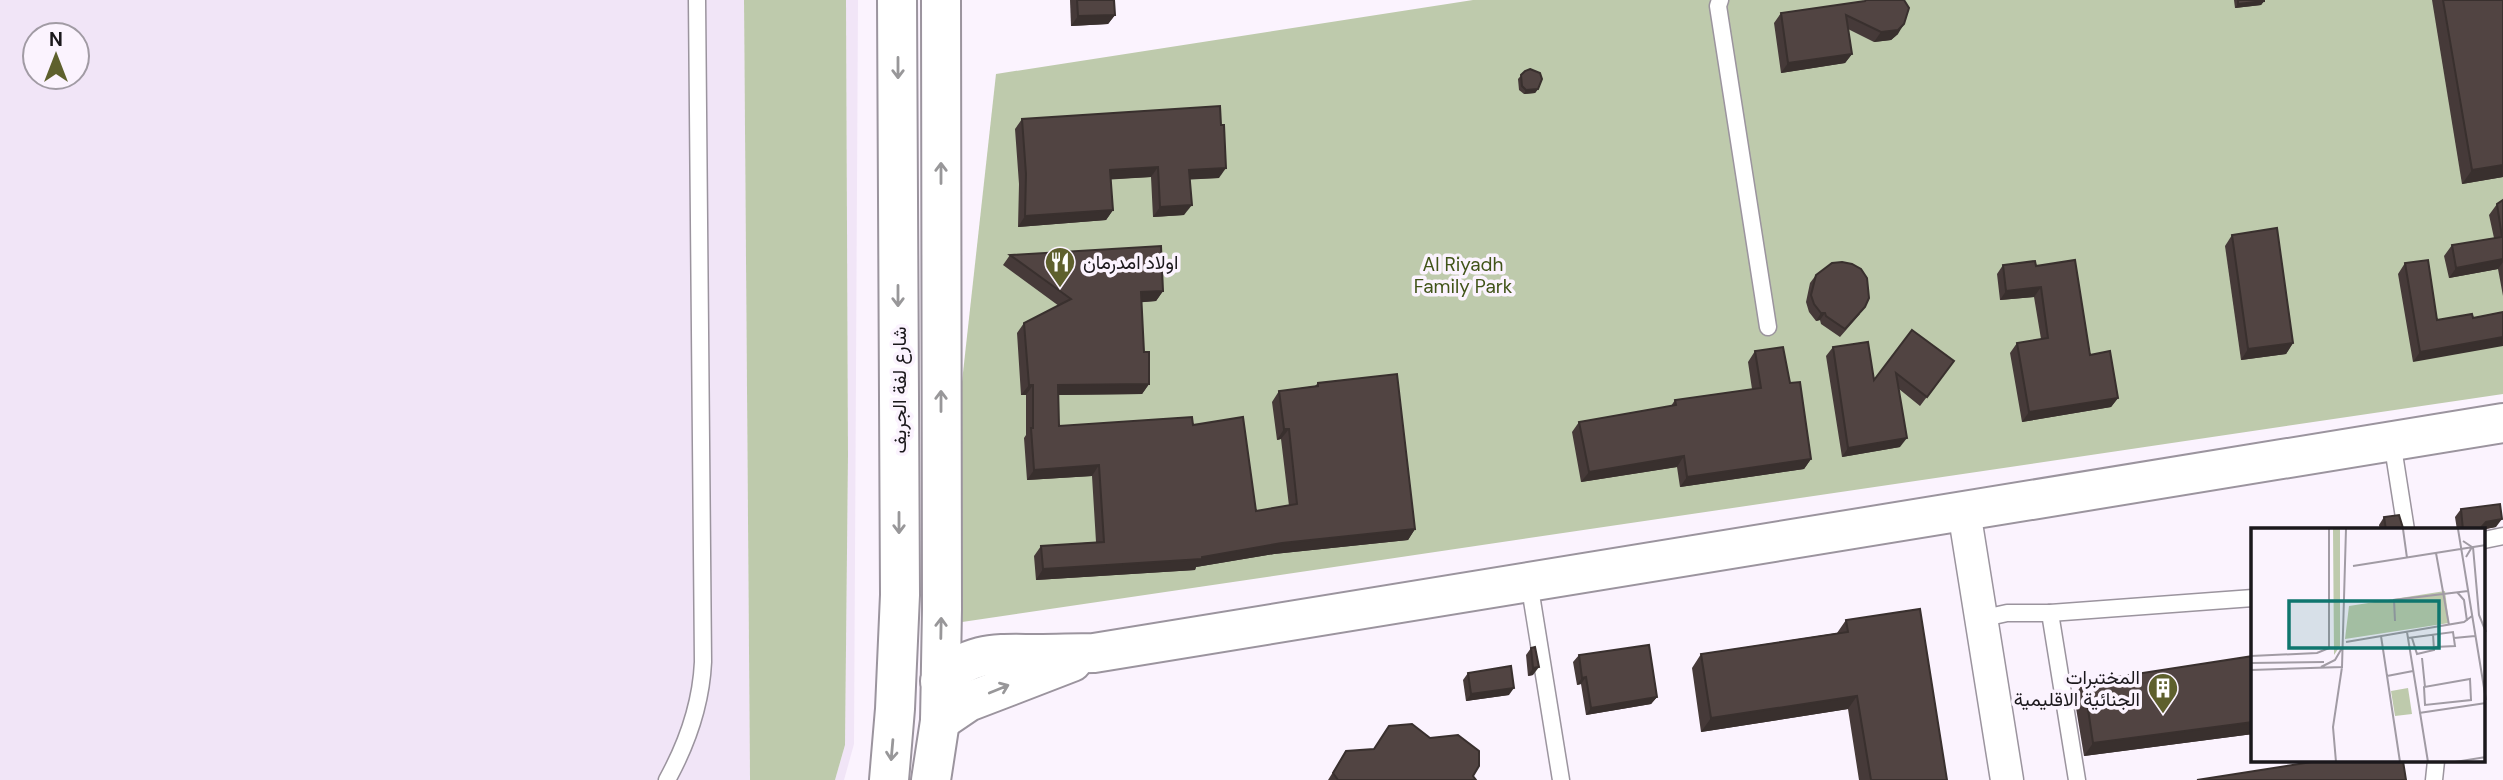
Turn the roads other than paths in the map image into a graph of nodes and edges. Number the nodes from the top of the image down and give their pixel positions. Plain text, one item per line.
1 (697, 0) edge
2 (897, 0) edge
3 (941, 0) edge
4 (1720, 0) edge
5 (1768, 327) dead end
6 (2503, 423) edge
7 (2392, 441) junction
8 (1964, 511) junction
9 (2406, 528) edge
10 (1529, 582) junction
11 (2251, 598) edge
12 (2050, 613) junction
13 (1980, 619) junction
14 (1094, 653) junction
15 (940, 681) junction
16 (940, 721) junction
17 (2436, 768) edge
18 (667, 780) edge
19 (889, 780) edge
20 (931, 780) edge
21 (1561, 780) edge
22 (2007, 780) edge
23 (2077, 780) edge
24 (2446, 780) edge

1 - 18 lane
2 -> 19 street, شارع لفة الجريف
15 -> 3 street
4 - 5 lane
6 - 7 street
7 - 8 street
7 - 9 lane
8 - 10 street
8 - 13 street
10 - 14 street
10 - 21 lane
11 - 12 lane
12 - 13 lane
12 - 23 lane
13 - 22 street
14 - 15 street
16 -> 14 street
15 - 16 street
16 - 20 street
17 - 24 lane

